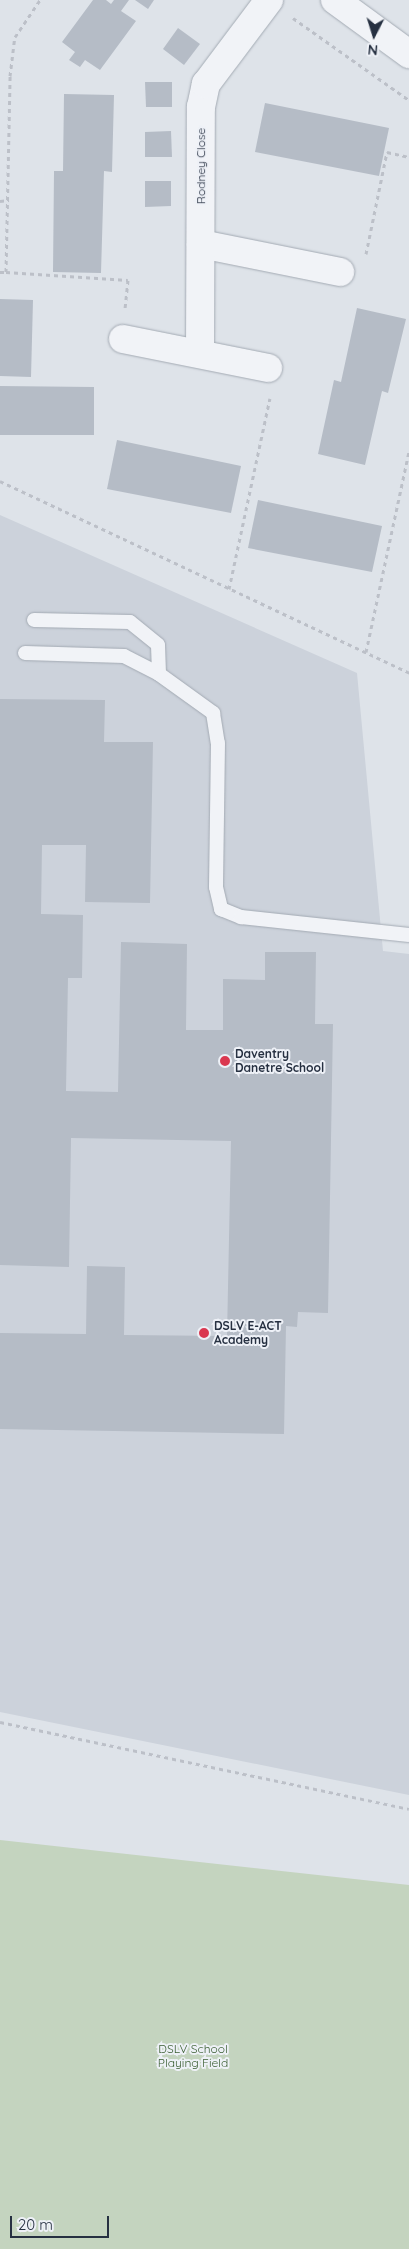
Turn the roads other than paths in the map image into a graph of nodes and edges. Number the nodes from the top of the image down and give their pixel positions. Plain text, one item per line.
1 (268, 0) edge
2 (335, 0) edge
3 (409, 54) edge
4 (201, 244) junction
5 (340, 272) road end
6 (123, 338) road end
7 (200, 354) junction
8 (268, 368) road end
9 (34, 620) dead end
10 (25, 653) dead end
11 (159, 674) junction
12 (409, 935) edge

1 - 4 street, Rodney Close
2 - 3 street
4 - 5 street
4 - 7 street, Rodney Close
6 - 7 street
7 - 8 street
9 - 11 lane
10 - 11 lane
11 - 12 lane

